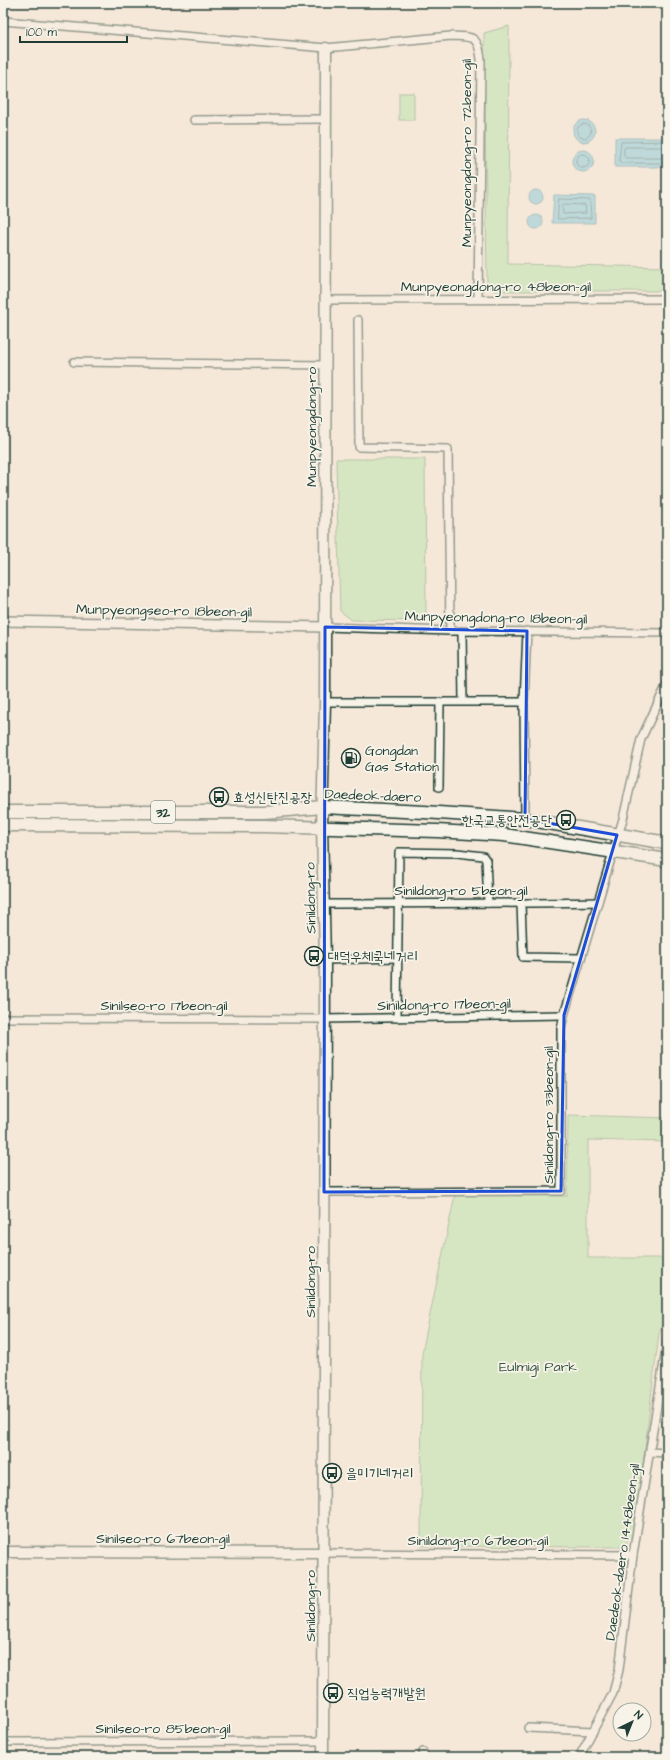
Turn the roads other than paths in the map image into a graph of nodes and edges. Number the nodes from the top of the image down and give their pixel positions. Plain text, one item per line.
1 (3, 21) edge
2 (326, 48) junction
3 (326, 119) junction
4 (194, 120) dead end
5 (478, 299) junction
6 (667, 299) edge
7 (325, 300) junction
8 (358, 320) dead end
9 (74, 362) dead end
10 (325, 366) junction
11 (3, 621) edge
12 (325, 626) junction
13 (450, 631) junction
14 (462, 631) junction
15 (527, 631) junction
16 (667, 633) edge
17 (667, 684) edge
18 (463, 701) junction
19 (326, 702) junction
20 (440, 702) junction
21 (524, 702) junction
22 (439, 787) dead end
23 (323, 807) junction
24 (3, 812) edge
25 (525, 819) junction
26 (3, 825) edge
27 (322, 826) junction
28 (617, 835) junction
29 (667, 843) edge
30 (612, 853) junction
31 (667, 860) edge
32 (598, 902) junction
33 (398, 903) junction
34 (488, 903) junction
35 (324, 904) junction
36 (521, 904) junction
37 (397, 958) junction
38 (580, 958) junction
39 (325, 960) junction
40 (564, 1014) junction
41 (3, 1018) edge
42 (397, 1018) junction
43 (324, 1019) junction
44 (324, 1192) junction
45 (667, 1343) edge
46 (650, 1452) junction
47 (667, 1453) edge
48 (3, 1552) edge
49 (324, 1552) junction
50 (633, 1555) junction
51 (528, 1728) dead end
52 (593, 1732) junction
53 (323, 1741) junction
54 (3, 1742) edge
55 (324, 1757) edge
56 (579, 1757) edge

1 - 2 street
2 - 3 main road, Munpyeongdong-ro
2 - 5 street, Munpyeongdong-ro 72beon-gil
3 - 4 street
3 - 7 main road, Munpyeongdong-ro
5 - 6 street, Munpyeongdong-ro 48beon-gil
5 - 7 street, Munpyeongdong-ro 48beon-gil
7 - 10 main road, Munpyeongdong-ro
8 - 13 street
9 - 10 street
10 - 12 main road, Munpyeongdong-ro
11 - 12 street, Munpyeongseo-ro 18beon-gil
12 - 13 street, Munpyeongdong-ro 18beon-gil
12 - 19 main road, Munpyeongdong-ro
13 - 14 street, Munpyeongdong-ro 18beon-gil
14 - 15 street, Munpyeongdong-ro 18beon-gil
14 - 18 street
15 - 16 street, Munpyeongdong-ro 18beon-gil
15 - 21 street
17 - 28 street, Sinildong-ro 33beon-gil
18 - 20 street
18 - 21 street
19 - 20 street
19 - 23 main road, Munpyeongdong-ro
20 - 22 street
21 - 25 street
23 - 24 main road, Daedeok-daero / 32
23 - 25 main road, Daedeok-daero / 32
23 - 27 main road, Sinildong-ro
25 - 28 main road, Daedeok-daero / 32
26 - 27 main road, 32
27 - 30 main road, 32
27 - 35 main road, Sinildong-ro
28 - 29 main road, Daedeok-daero / 32
28 - 30 street, Sinildong-ro 33beon-gil
30 - 31 main road, 32
30 - 32 street, Sinildong-ro 33beon-gil
32 - 36 street, Sinildong-ro 5beon-gil
32 - 38 street, Sinildong-ro 33beon-gil
33 - 34 street, Sinildong-ro 5beon-gil
33 - 34 street
33 - 35 street, Sinildong-ro 5beon-gil
33 - 37 street
34 - 36 street, Sinildong-ro 5beon-gil
35 - 39 main road, Sinildong-ro
36 - 38 street
37 - 39 street
37 - 42 street
38 - 40 street, Sinildong-ro 33beon-gil
39 - 43 main road, Sinildong-ro
40 - 42 street, Sinildong-ro 17beon-gil
40 - 44 street, Sinildong-ro 33beon-gil
41 - 43 street, Sinilseo-ro 17beon-gil
42 - 43 street, Sinildong-ro 17beon-gil
43 - 44 main road, Sinildong-ro
44 - 49 main road, Sinildong-ro
45 - 46 street, Daedeok-daero 1448beon-gil
46 - 47 street
46 - 50 street, Daedeok-daero 1448beon-gil
48 - 49 main road, Sinilseo-ro 67beon-gil
49 - 50 street, Sinildong-ro 67beon-gil
49 - 53 main road, Sinildong-ro
50 - 52 street, Daedeok-daero 1448beon-gil
51 - 52 street
52 - 56 street, Daedeok-daero 1448beon-gil
53 - 54 street, Sinilseo-ro 85beon-gil
53 - 55 main road, Sinildong-ro

